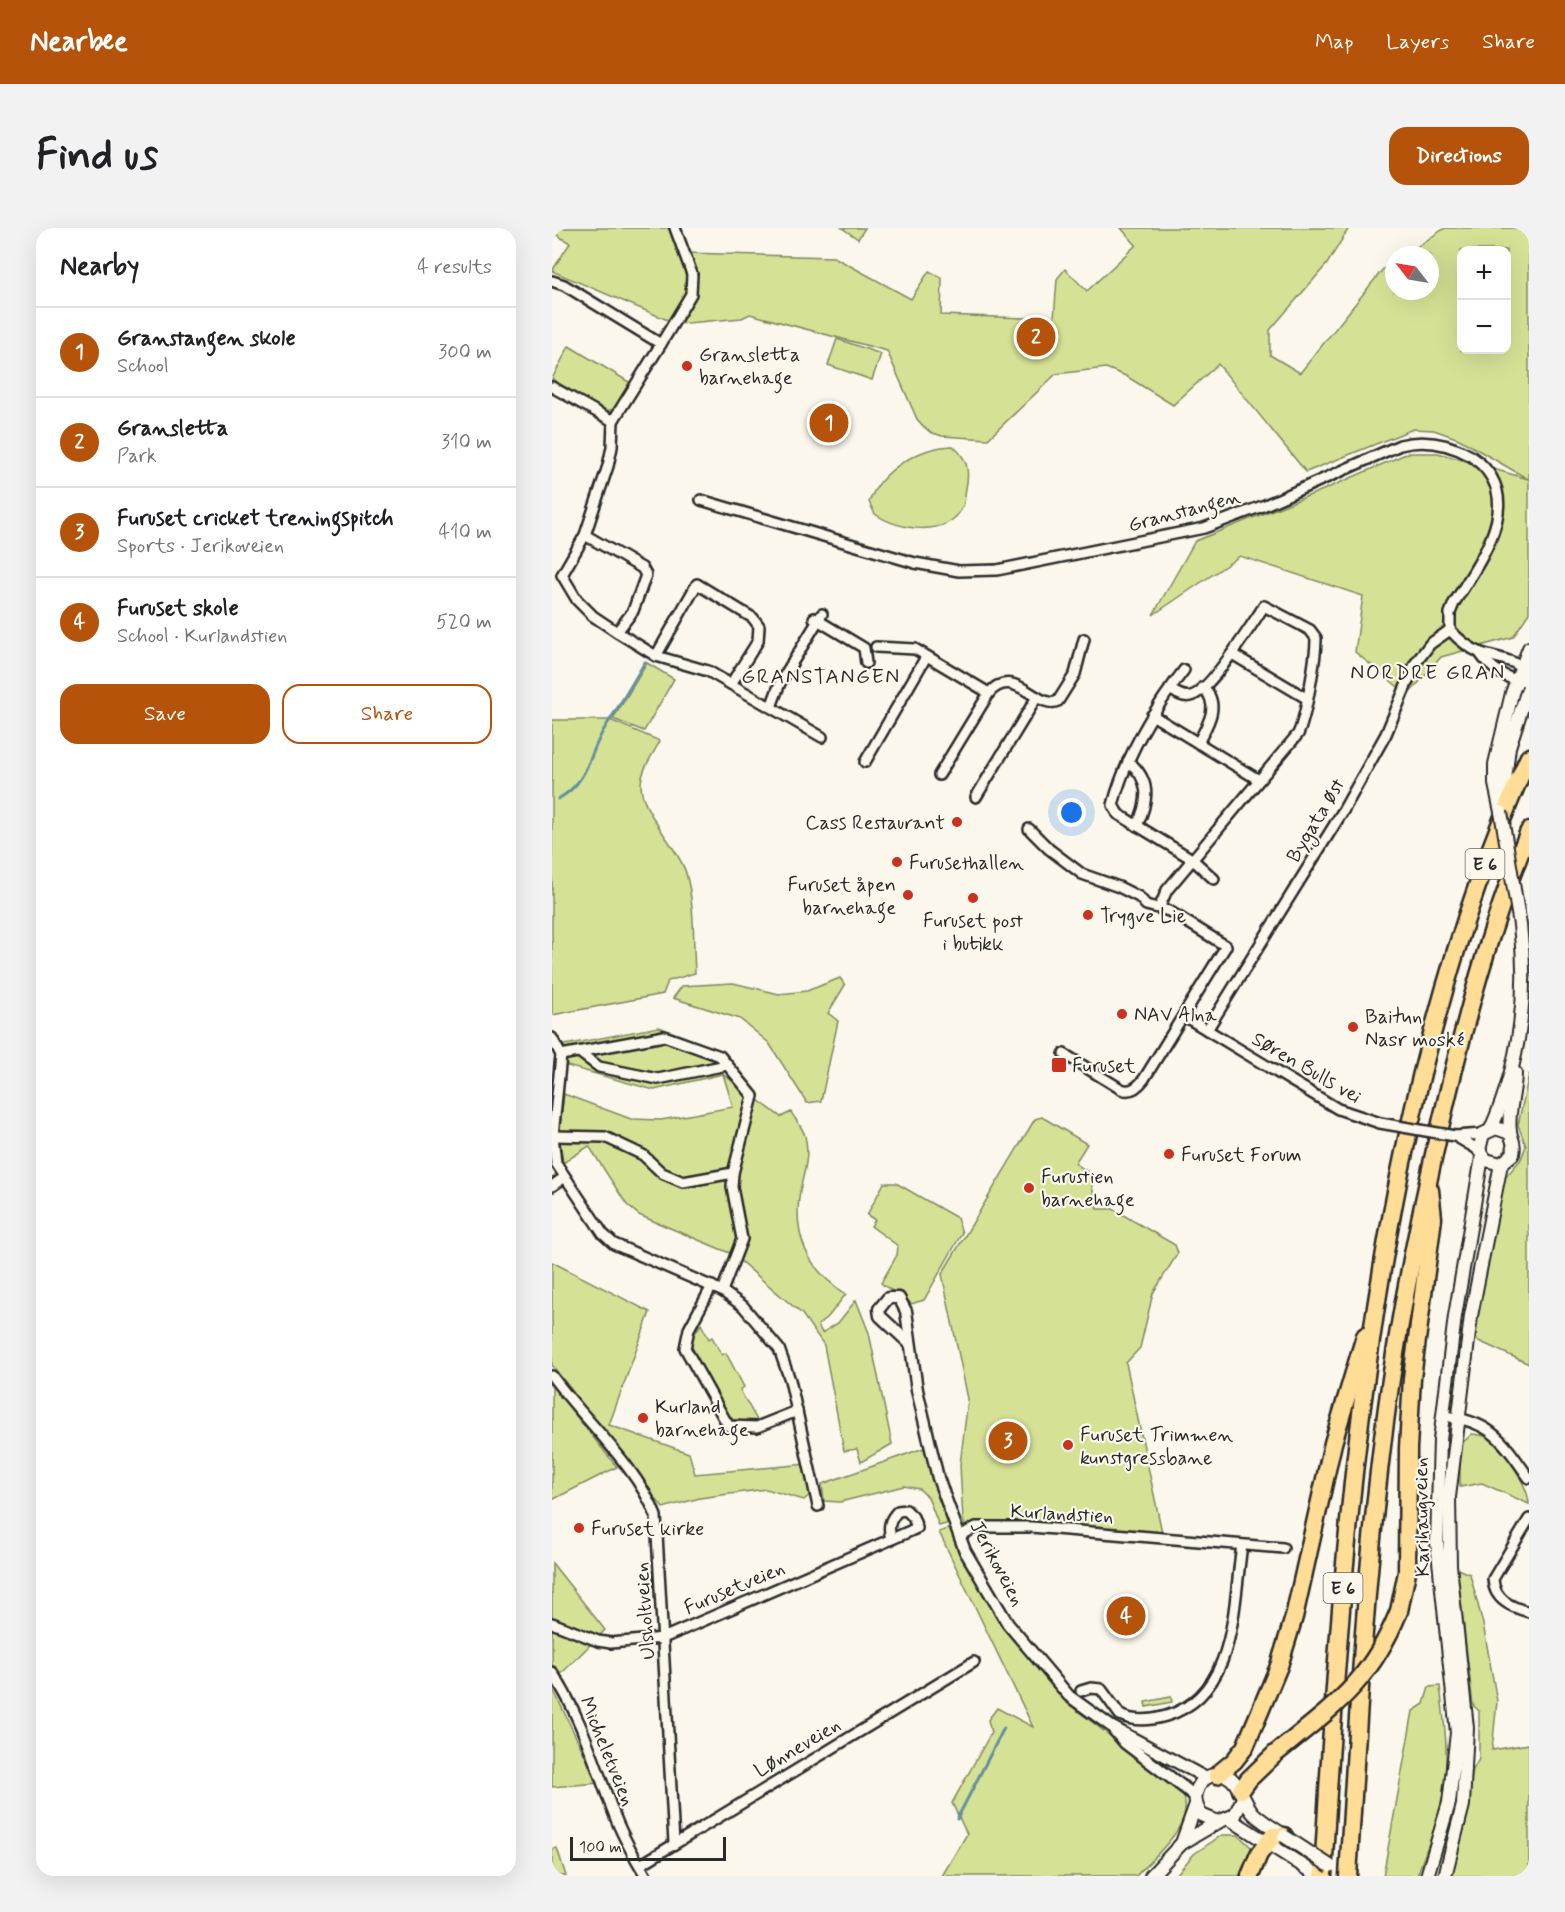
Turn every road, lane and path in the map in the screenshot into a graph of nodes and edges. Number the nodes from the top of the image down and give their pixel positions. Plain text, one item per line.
1 (675, 228) edge
2 (552, 281) edge
3 (661, 344) junction
4 (552, 387) edge
5 (613, 421) junction
6 (701, 500) dead end
7 (585, 535) junction
8 (552, 571) edge
9 (562, 576) junction
10 (1450, 630) junction
11 (617, 632) junction
12 (1084, 639) dead end
13 (876, 647) dead end
14 (1529, 648) edge
15 (1479, 652) junction
16 (1232, 654) junction
17 (656, 656) junction
18 (926, 657) junction
19 (866, 663) dead end
20 (1184, 670) dead end
21 (1525, 670) edge
22 (1516, 680) junction
23 (1529, 680) edge
24 (731, 684) junction
25 (1529, 686) edge
26 (1203, 687) junction
27 (1170, 689) junction
28 (989, 693) junction
29 (1037, 697) junction
30 (1306, 698) junction
31 (771, 707) junction
32 (1152, 715) junction
33 (822, 737) dead end
34 (1198, 743) junction
35 (1529, 757) edge
36 (1128, 761) junction
37 (865, 762) dead end
38 (939, 776) dead end
39 (1259, 780) junction
40 (976, 797) dead end
41 (1501, 812) junction
42 (1137, 826) junction
43 (1029, 828) dead end
44 (1529, 831) edge
45 (1192, 859) junction
46 (1214, 879) dead end
47 (1160, 906) junction
48 (1184, 1016) junction
49 (1207, 1030) junction
50 (552, 1038) edge
51 (579, 1052) junction
52 (1064, 1054) dead end
53 (561, 1055) junction
54 (727, 1065) junction
55 (1515, 1069) junction
56 (1482, 1133) junction
57 (1510, 1133) junction
58 (553, 1136) edge
59 (1455, 1136) junction
60 (1477, 1151) junction
61 (1501, 1164) junction
62 (733, 1173) junction
63 (1428, 1174) junction
64 (565, 1177) junction
65 (552, 1186) edge
66 (712, 1286) junction
67 (722, 1291) junction
68 (1377, 1301) junction
69 (909, 1342) dead end
70 (552, 1376) edge
71 (797, 1411) junction
72 (1443, 1416) junction
73 (1458, 1418) junction
74 (1529, 1478) edge
75 (818, 1506) dead end
76 (1529, 1519) edge
77 (960, 1536) junction
78 (891, 1539) dead end
79 (1242, 1545) junction
80 (1283, 1548) dead end
81 (1529, 1612) edge
82 (552, 1623) edge
83 (663, 1638) junction
84 (974, 1662) dead end
85 (552, 1672) edge
86 (1081, 1691) dead end
87 (1112, 1727) junction
88 (1211, 1777) junction
89 (1242, 1794) junction
90 (1195, 1800) junction
91 (1224, 1821) junction
92 (1274, 1837) junction
93 (674, 1843) junction
94 (1182, 1843) junction
95 (640, 1865) junction
96 (646, 1876) edge
97 (1151, 1876) edge
98 (1250, 1876) edge
99 (1321, 1876) edge
100 (1346, 1876) edge
101 (1426, 1876) edge
102 (1445, 1876) edge

1 - 3 street
2 - 3 street
3 - 5 street
4 - 5 street
5 - 7 street
6 - 10 street, Granstangen
7 - 9 street
7 - 11 street
8 - 9 street
9 - 11 street
10 - 15 street
10 - 49 street, Bygata øst
11 - 17 street
12 - 29 street
13 - 18 street
14 - 21 main road, Karihaugveien
15 - 21 street
15 - 22 street
16 - 26 street
16 - 30 street
16 - 30 street
17 - 24 street
17 - 24 street
18 - 28 street
18 - 37 street
19 - 31 street
20 - 27 street
21 - 22 main road, Karihaugveien
22 - 23 street
22 - 41 main road, Karihaugveien
24 - 31 street
25 - 41 main road, Karihaugveien
26 - 27 street
26 - 34 street
27 - 32 street
28 - 29 street
28 - 38 street
29 - 40 street
30 - 39 street
31 - 33 street
32 - 34 street
32 - 36 street
34 - 39 street
35 - 68 highway, E 6
36 - 42 street
36 - 42 street
39 - 45 street
41 - 55 main road, Karihaugveien, bridge
42 - 45 street
43 - 47 street
44 - 63 highway, E 6
45 - 46 street
45 - 47 street
47 - 48 street
48 - 49 street, Søren Bulls vei
48 - 52 street
49 - 59 street, Søren Bulls vei, bridge
50 - 53 street
51 - 53 street
51 - 54 street
51 - 54 street
53 - 58 street
54 - 62 street
55 - 56 main road, Karihaugveien
55 - 57 main road, Karihaugveien
56 - 57 main road
56 - 59 street, Søren Bulls vei
56 - 60 main road, Karihaugveien
57 - 61 main road, Karihaugveien
58 - 62 street
58 - 64 street
59 - 60 street, Søren Bulls vei
60 - 61 main road
60 - 72 main road, Karihaugveien
61 - 73 main road, Karihaugveien
62 - 67 street
63 - 89 highway, E 6, bridge
63 - 100 highway, E 6
64 - 65 street
64 - 66 street
66 - 67 street
66 - 71 street
67 - 71 street
68 - 88 highway
68 - 99 highway, E 6
69 - 77 street, Jerikoveien
70 - 83 street, Ulsholtveien
71 - 75 street
72 - 73 street
72 - 101 main road, Karihaugveien
73 - 74 street
73 - 102 main road, Karihaugveien
76 - 81 street
77 - 79 street, Kurlandstien
77 - 87 street, Jerikoveien
78 - 83 street, Furusetveien
79 - 80 street, Kurlandstien
79 - 86 street
82 - 83 street, Furusetveien
83 - 93 street, Ulsholtveien
84 - 93 street, Lønneveien
85 - 95 street, Micheletveien
87 - 88 street, Jerikoveien
87 - 90 street, Jerikoveien
88 - 89 main road, Jerikoveien
88 - 90 main road
89 - 91 main road
89 - 92 main road, Jerikoveien
90 - 91 main road, Jerikoveien
90 - 94 main road
91 - 92 main road, Jerikoveien
91 - 94 main road
92 - 98 highway
92 - 99 main road, Jerikoveien
92 - 100 main road, Jerikoveien, bridge
93 - 95 street, Lønneveien
94 - 97 main road
95 - 96 street, Micheletveien

